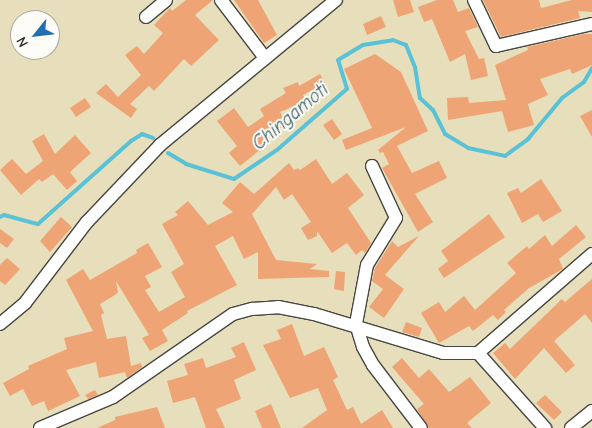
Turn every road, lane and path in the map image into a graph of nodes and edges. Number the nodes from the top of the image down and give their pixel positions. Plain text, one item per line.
1 (166, 0) edge
2 (221, 0) edge
3 (336, 0) edge
4 (474, 0) edge
5 (146, 17) dead end
6 (592, 24) edge
7 (265, 58) junction
8 (372, 166) dead end
9 (592, 254) edge
10 (0, 324) edge
11 (356, 324) junction
12 (478, 353) junction
13 (592, 410) edge
14 (40, 428) edge
15 (421, 428) edge
16 (545, 428) edge
17 (572, 428) edge

1 - 5 street
2 - 7 street
3 - 7 street
4 - 6 street
7 - 10 street
8 - 11 street
9 - 12 street
11 - 12 street
11 - 14 street
11 - 15 street
12 - 16 street
13 - 17 street

